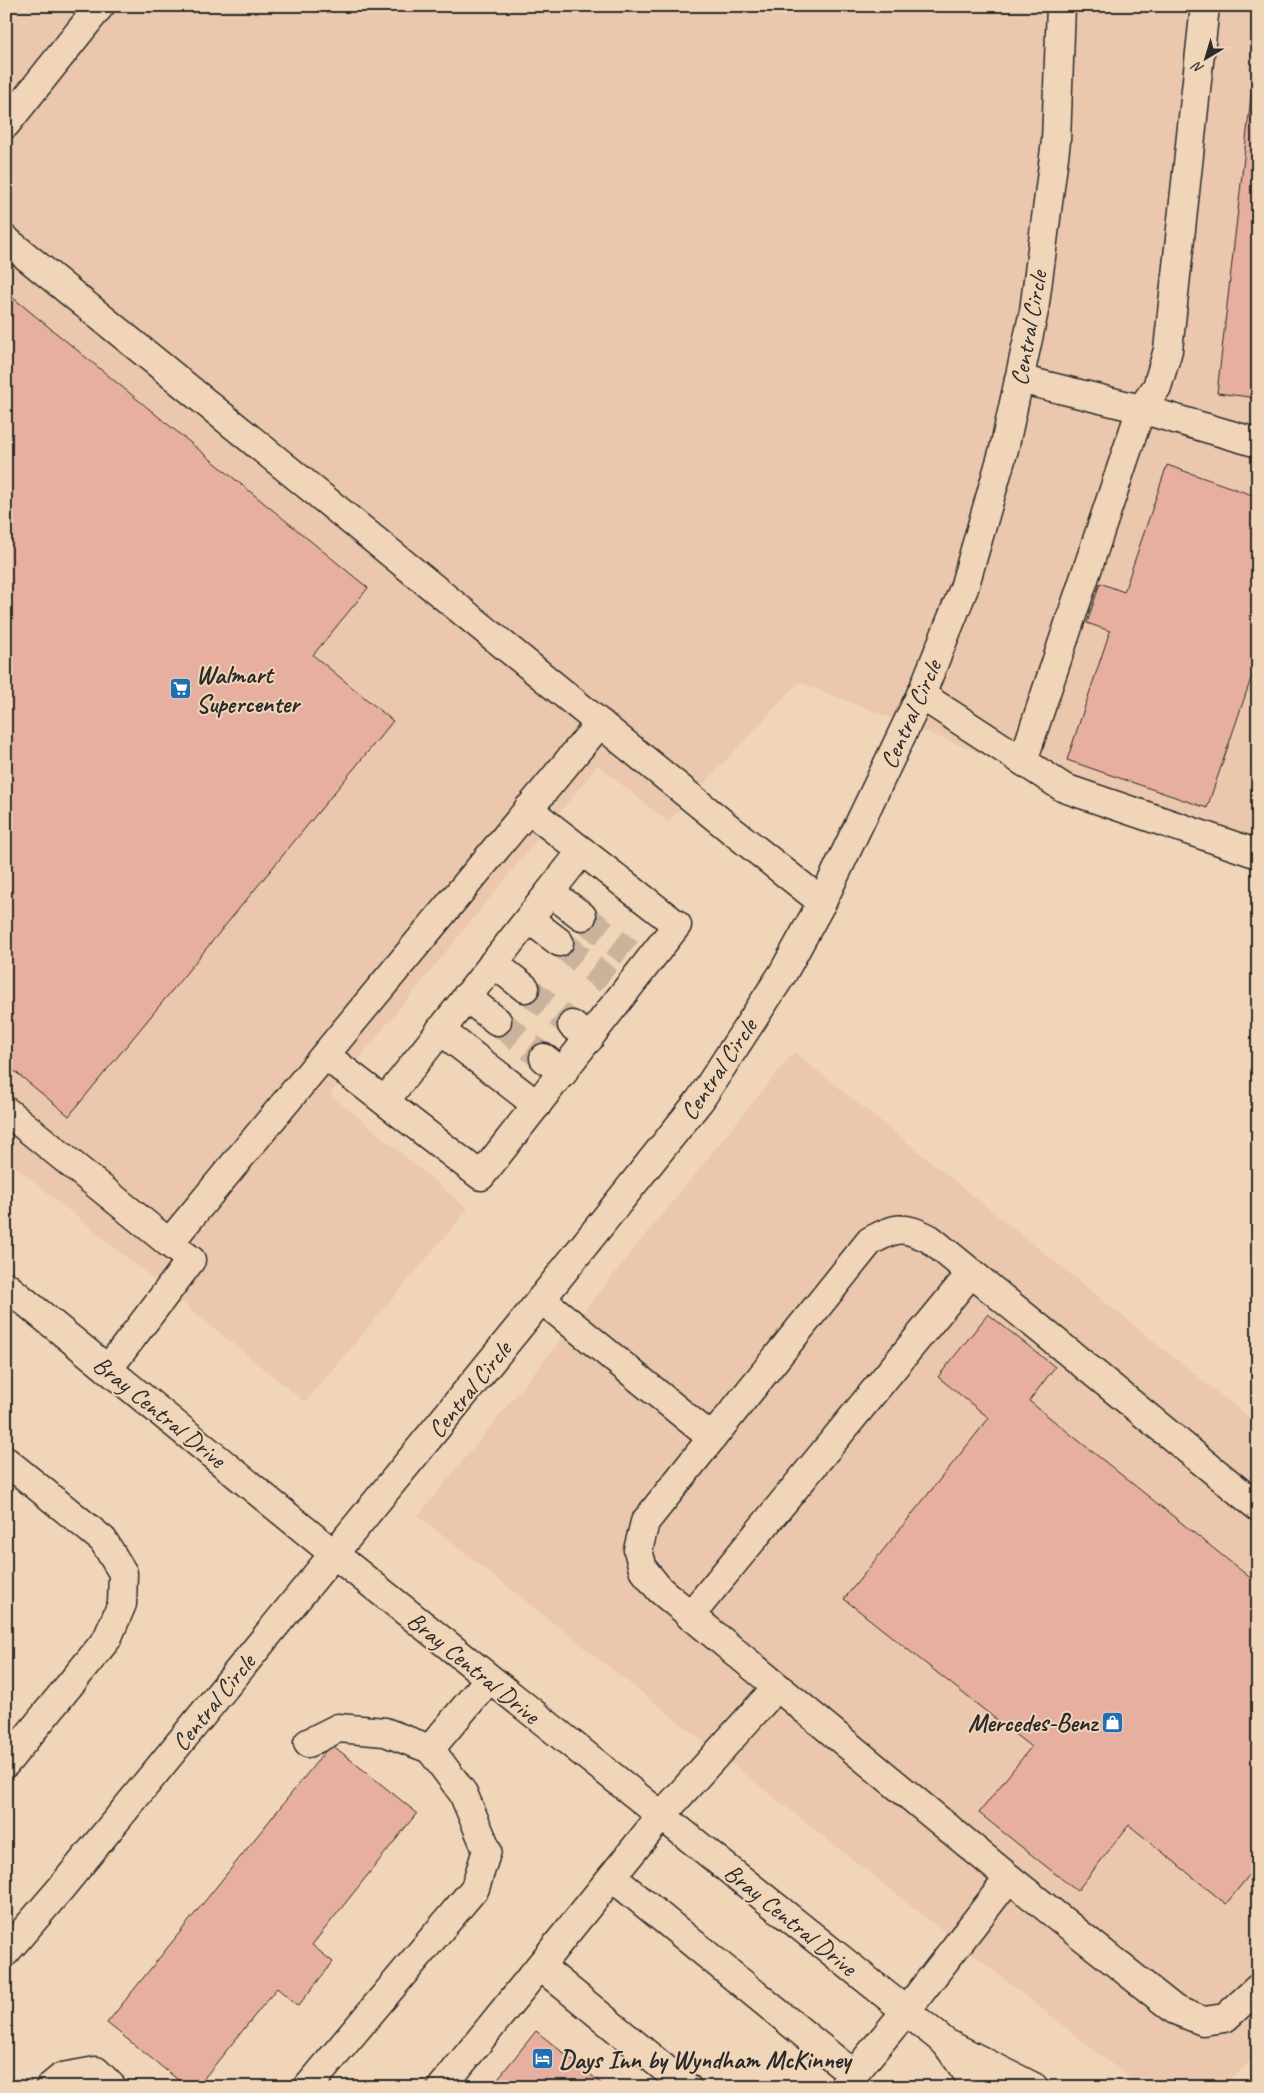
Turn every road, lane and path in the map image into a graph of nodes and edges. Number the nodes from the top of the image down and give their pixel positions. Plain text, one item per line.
1 (100, 6) edge
2 (1061, 6) edge
3 (1205, 6) edge
4 (6, 124) edge
5 (6, 240) edge
6 (1020, 379) junction
7 (1141, 409) junction
8 (1258, 443) edge
9 (921, 695) junction
10 (600, 723) junction
11 (1023, 761) junction
12 (528, 810) junction
13 (582, 851) junction
14 (1258, 854) edge
15 (550, 892) junction
16 (822, 902) junction
17 (582, 916) tunnel mouth
18 (528, 919) junction
19 (559, 942) tunnel mouth
20 (493, 963) junction
21 (525, 988) tunnel mouth
22 (466, 997) junction
23 (497, 1022) tunnel mouth
24 (440, 1030) junction
25 (325, 1054) junction
26 (385, 1101) junction
27 (537, 1105) junction
28 (6, 1110) edge
29 (169, 1243) junction
30 (971, 1273) junction
31 (6, 1286) edge
32 (542, 1300) junction
33 (108, 1369) junction
34 (712, 1438) junction
35 (6, 1461) edge
36 (1258, 1507) edge
37 (334, 1554) junction
38 (690, 1616) junction
39 (489, 1678) junction
40 (776, 1688) junction
41 (308, 1744) dead end
42 (430, 1749) junction
43 (6, 1763) edge
44 (661, 1816) junction
45 (612, 1877) junction
46 (1009, 1878) junction
47 (6, 1952) edge
48 (540, 1966) junction
49 (1258, 1988) edge
50 (906, 2011) junction
51 (946, 2043) junction
52 (848, 2080) edge
53 (50, 2087) edge
54 (112, 2087) edge
55 (308, 2087) edge
56 (442, 2087) edge
57 (687, 2087) edge
58 (977, 2087) edge
59 (1034, 2087) edge

1 - 4 street
2 - 6 street, Central Circle
3 - 7 street
5 - 10 street
6 - 7 street
6 - 9 street, Central Circle
7 - 8 street
7 - 11 street
9 - 11 street
9 - 16 street, Central Circle
10 - 12 street
10 - 16 street
11 - 14 street
12 - 13 street
12 - 25 street
13 - 15 street
13 - 27 street
15 - 17 street
15 - 18 street
16 - 32 street, Central Circle
18 - 19 street
18 - 20 street
20 - 21 street
20 - 22 street
22 - 23 street
22 - 24 street
24 - 26 street
24 - 27 street
25 - 26 street
25 - 29 street
26 - 27 street
28 - 29 street
29 - 33 street
30 - 34 street
30 - 36 street
30 - 38 street
31 - 33 street, Bray Central Drive
32 - 34 street
32 - 37 street, Central Circle
33 - 37 street, Bray Central Drive
34 - 38 street
35 - 43 street
37 - 39 street, Bray Central Drive
37 - 47 street, Central Circle
38 - 40 street
39 - 42 street
39 - 44 street, Bray Central Drive
40 - 44 street
40 - 46 street
41 - 42 street
42 - 55 street
44 - 45 street
44 - 50 street, Bray Central Drive
45 - 48 street
45 - 52 street
46 - 49 street
46 - 50 street
48 - 56 street
48 - 57 street
50 - 51 street, Bray Central Drive
50 - 52 street
51 - 58 street, Bray Central Drive
51 - 59 street, Bray Central Drive
53 - 54 street

